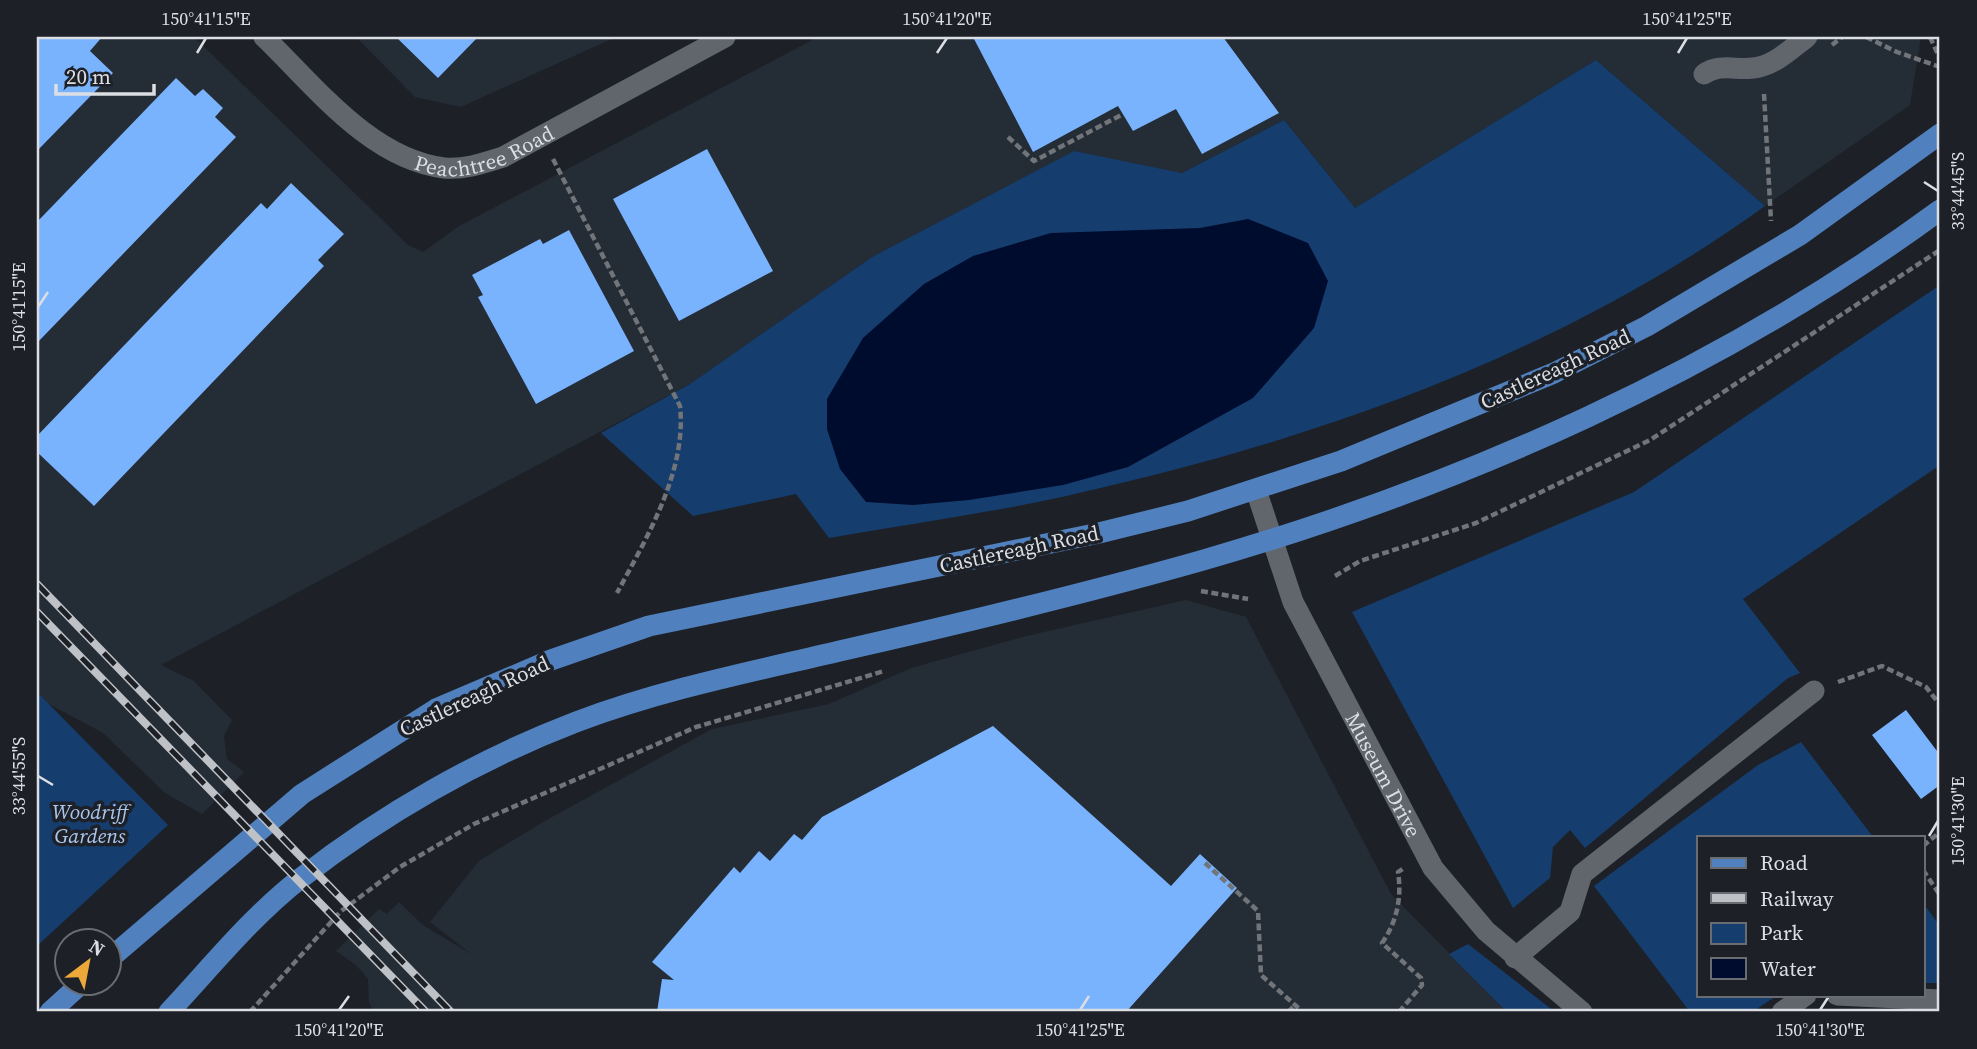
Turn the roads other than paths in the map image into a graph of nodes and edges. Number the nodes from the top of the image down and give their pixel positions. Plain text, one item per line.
1 (264, 37) edge
2 (725, 37) edge
3 (1807, 37) edge
4 (1704, 74) dead end
5 (1940, 134) edge
6 (1940, 209) edge
7 (1256, 490) junction
8 (1271, 539) junction
9 (1814, 691) road end
10 (122, 948) edge
11 (1515, 958) junction
12 (68, 996) edge
13 (1805, 996) edge
14 (1858, 996) edge
15 (1940, 1000) edge
16 (50, 1012) edge
17 (169, 1012) edge
18 (1582, 1012) edge
19 (1782, 1012) edge

1 - 2 street, Peachtree Road
3 - 4 street
5 - 7 main road, Castlereagh Road
6 - 8 main road
7 - 8 street, Museum Drive
7 - 10 main road, Castlereagh Road
8 - 11 street, Museum Drive
8 - 17 main road
9 - 11 street
11 - 18 street, Museum Drive
12 - 16 main road
13 - 19 street
14 - 15 street

